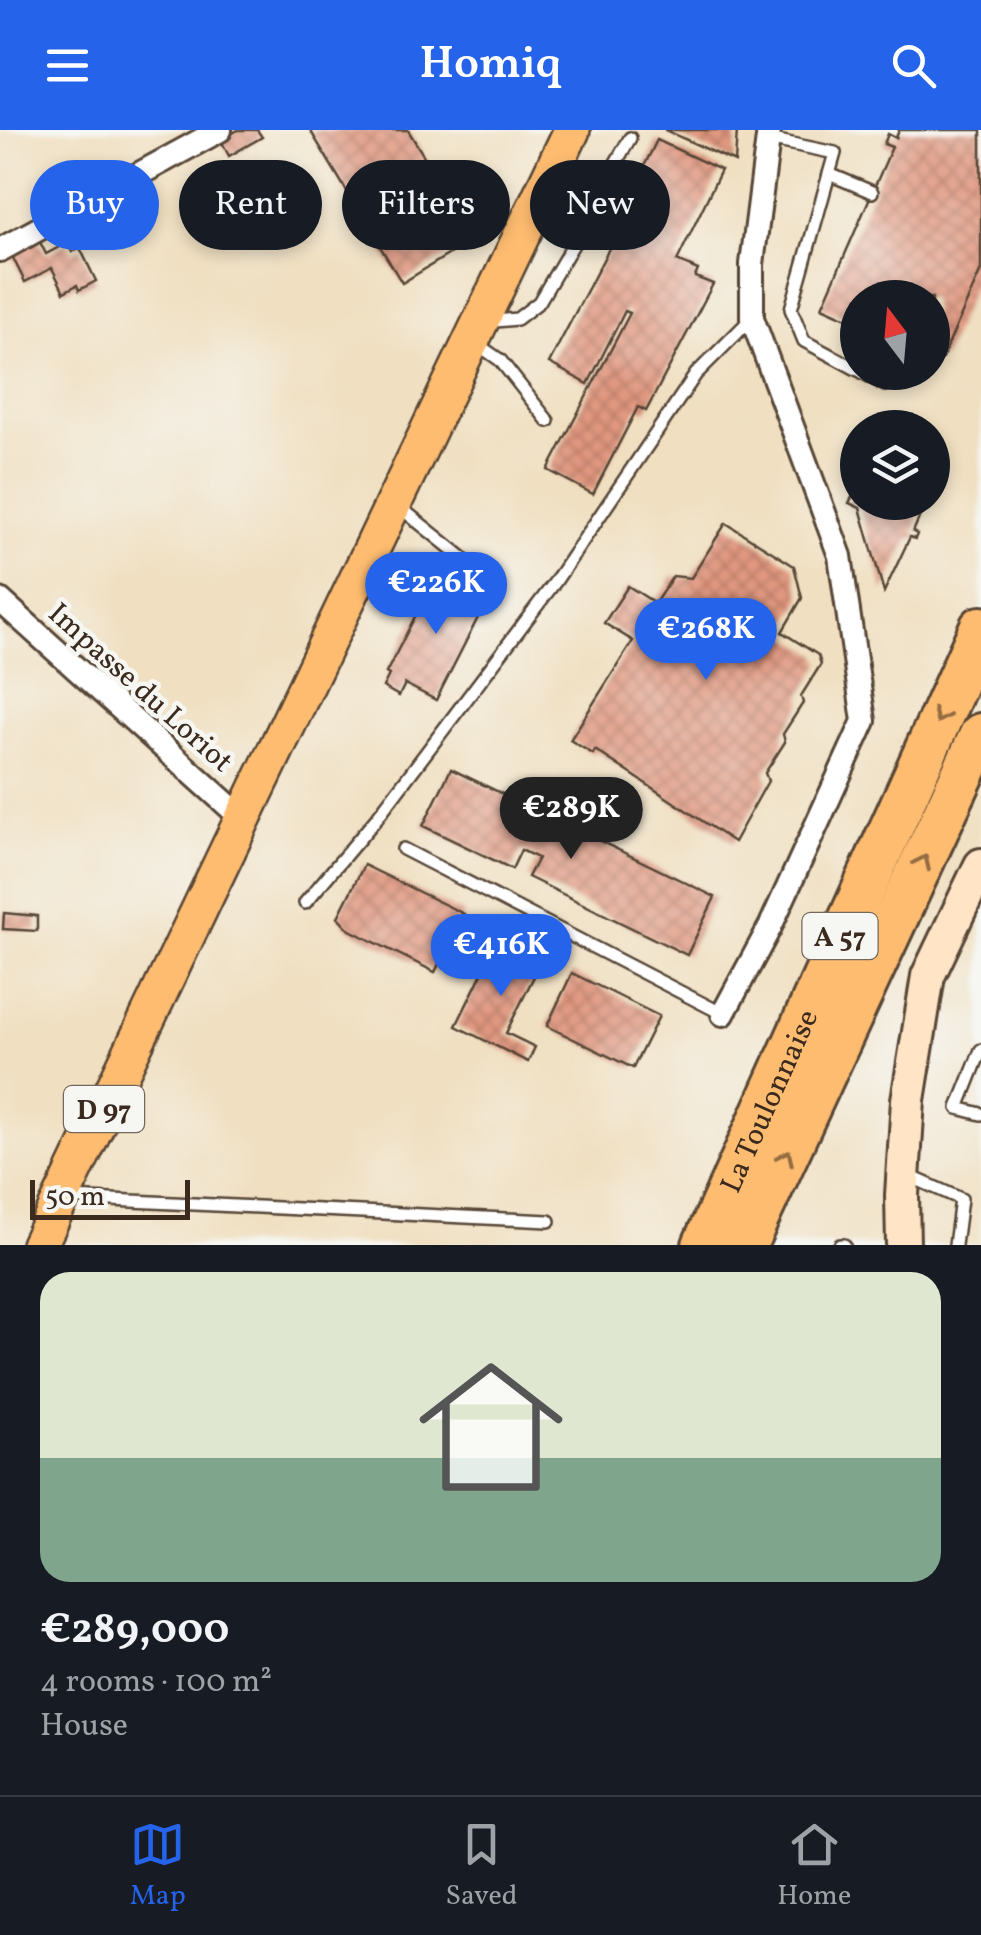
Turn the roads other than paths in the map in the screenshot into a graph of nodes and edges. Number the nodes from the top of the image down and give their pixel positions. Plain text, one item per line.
1 (220, 130) edge
2 (572, 130) edge
3 (768, 135) edge
4 (630, 138) dead end
5 (557, 160) edge
6 (617, 160) edge
7 (829, 174) junction
8 (872, 192) dead end
9 (530, 216) edge
10 (0, 250) edge
11 (570, 250) edge
12 (752, 318) junction
13 (475, 331) junction
14 (840, 360) edge
15 (548, 421) dead end
16 (392, 502) junction
17 (464, 574) dead end
18 (0, 600) edge
19 (981, 628) edge
20 (981, 735) edge
21 (242, 818) junction
22 (403, 849) dead end
23 (981, 867) edge
24 (305, 903) dead end
25 (840, 938) junction
26 (723, 1014) joint
27 (981, 1050) edge
28 (981, 1114) edge
29 (903, 1173) junction
30 (61, 1198) junction
31 (550, 1221) dead end
32 (39, 1245) edge
33 (674, 1245) edge
34 (704, 1245) edge
35 (745, 1245) edge
36 (904, 1245) edge
37 (955, 1245) edge

1 - 10 street
2 - 5 main road, D 97
3 - 7 lane
3 - 12 street
4 - 6 lane
7 - 8 lane
7 - 14 lane
9 - 13 main road, D 97
11 - 13 lane
12 - 24 lane
12 - 26 street
13 - 15 lane
13 - 16 main road, D 97
16 - 17 lane
16 - 21 main road, D 97
18 - 21 street, Impasse du Loriot
19 -> 25 highway, La Toulonnaise / A 57
35 -> 20 highway, La Toulonnaise / A 57
21 - 30 main road, D 97
22 - 26 lane
23 - 29 street
25 - 33 highway
25 - 34 highway, La Toulonnaise / A 57
27 - 28 lane
29 - 36 street
29 - 37 lane
30 - 31 lane
30 - 32 main road, D 97

